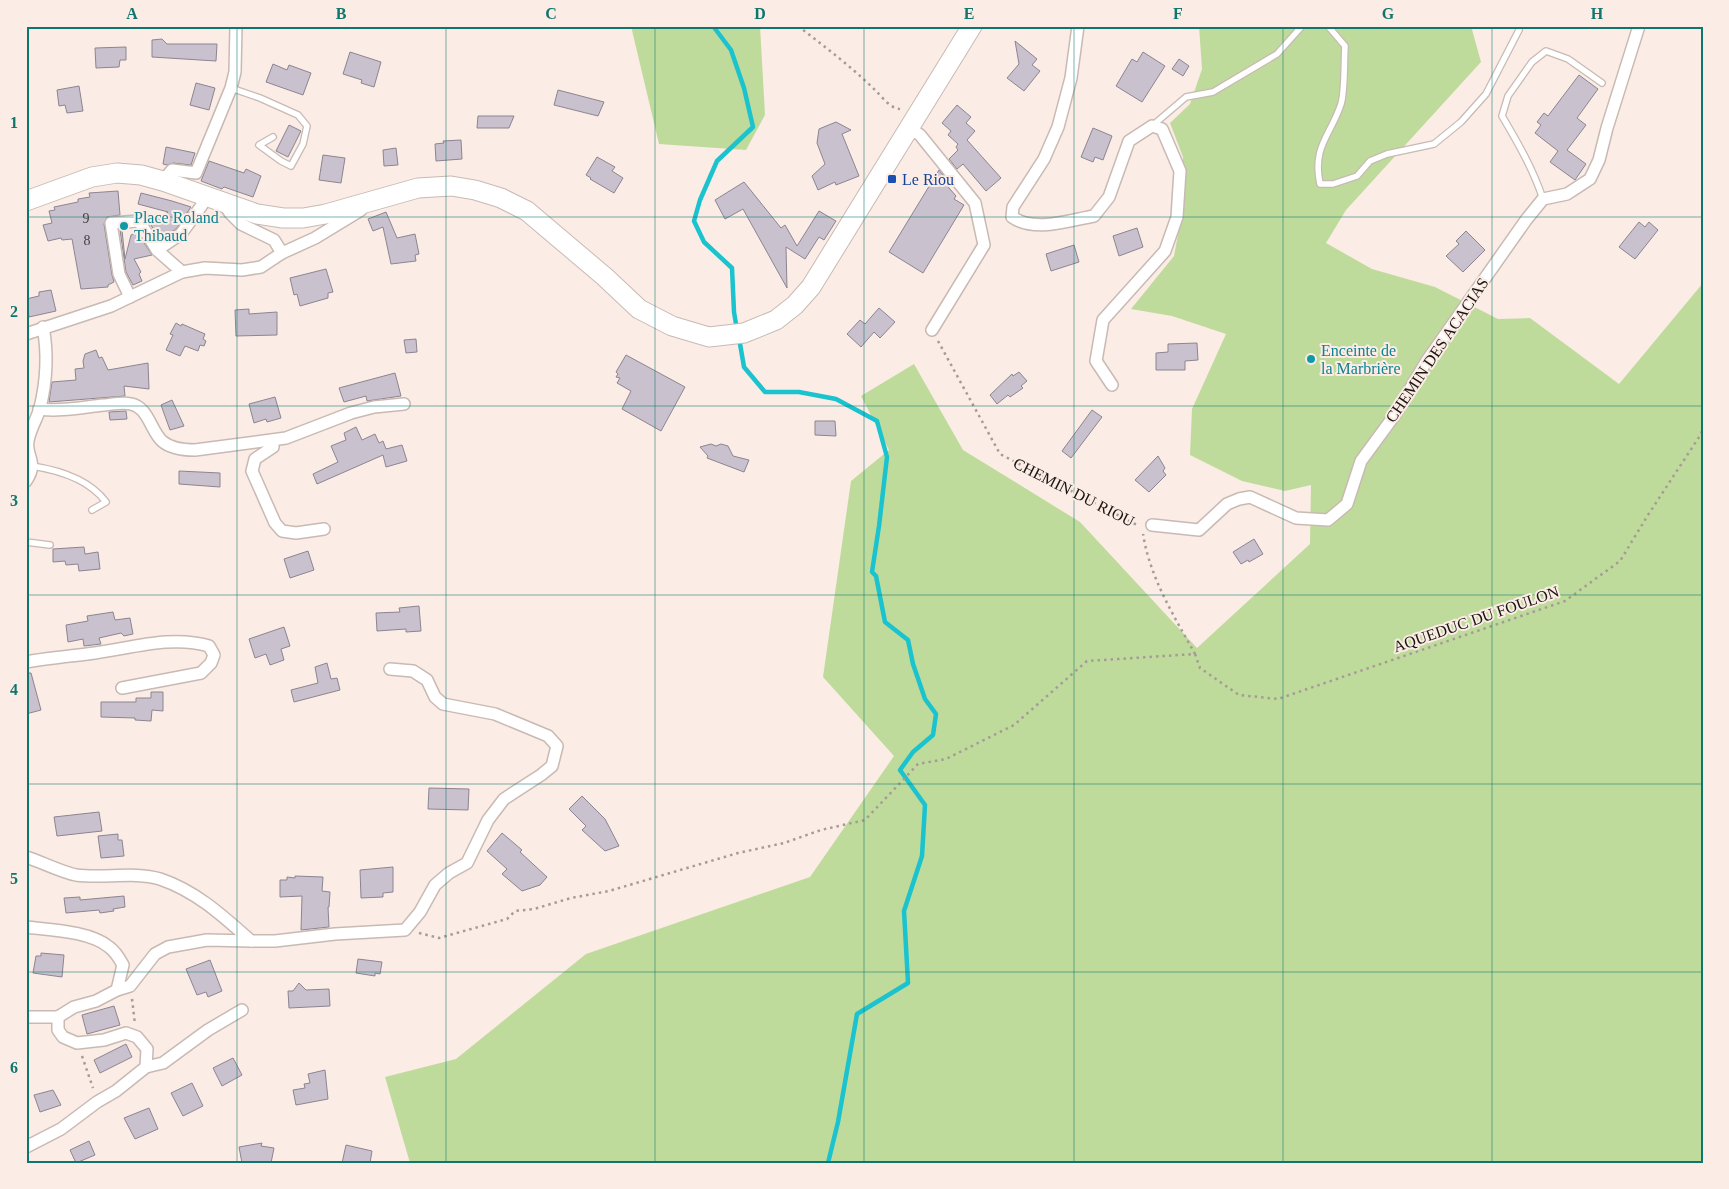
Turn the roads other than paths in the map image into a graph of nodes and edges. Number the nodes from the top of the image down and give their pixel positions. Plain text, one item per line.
1 (236, 26) edge
2 (972, 26) edge
3 (1078, 26) edge
4 (1302, 26) edge
5 (1328, 26) edge
6 (1639, 26) edge
7 (1519, 30) dead end
8 (1602, 83) dead end
9 (231, 88) junction
10 (1152, 126) junction
11 (910, 128) junction
12 (273, 137) dead end
13 (163, 181) junction
14 (214, 198) junction
15 (1543, 200) junction
16 (26, 201) edge
17 (373, 202) junction
18 (157, 250) junction
19 (282, 253) junction
20 (182, 272) junction
21 (130, 297) junction
22 (44, 327) junction
23 (932, 330) road end
24 (26, 334) edge
25 (1112, 385) dead end
26 (404, 404) dead end
27 (40, 409) junction
28 (273, 440) junction
29 (27, 448) edge
30 (32, 466) junction
31 (26, 482) edge
32 (92, 510) dead end
33 (1147, 526) road end
34 (324, 529) dead end
35 (26, 542) edge
36 (50, 545) dead end
37 (26, 662) edge
38 (390, 669) dead end
39 (122, 688) dead end
40 (26, 857) edge
41 (26, 927) edge
42 (251, 941) junction
43 (117, 990) junction
44 (242, 1010) dead end
45 (26, 1017) edge
46 (58, 1017) junction
47 (146, 1067) junction
48 (26, 1147) edge

1 - 9 street
2 - 11 main road
3 - 10 street
4 - 10 lane
5 - 7 lane
6 - 15 street
8 - 15 lane
9 - 12 lane
9 - 13 street
10 - 25 street
11 - 17 main road
11 - 23 street
13 - 14 main road
13 - 16 main road
14 - 17 main road
14 - 18 street
14 - 19 street
15 - 33 street, CHEMIN DES ACACIAS
17 - 19 street
18 - 20 street
18 - 21 street
19 - 20 street
20 - 21 street
21 - 22 street
22 - 24 street
22 - 27 street
26 - 28 street
27 - 28 street
27 - 29 street
28 - 34 street
29 - 30 street
30 - 31 street
30 - 32 lane
35 - 36 lane
37 - 39 street
38 - 42 street
40 - 42 street
41 - 43 street
42 - 43 street
43 - 46 street
44 - 47 street
45 - 46 street
46 - 47 street
47 - 48 street

